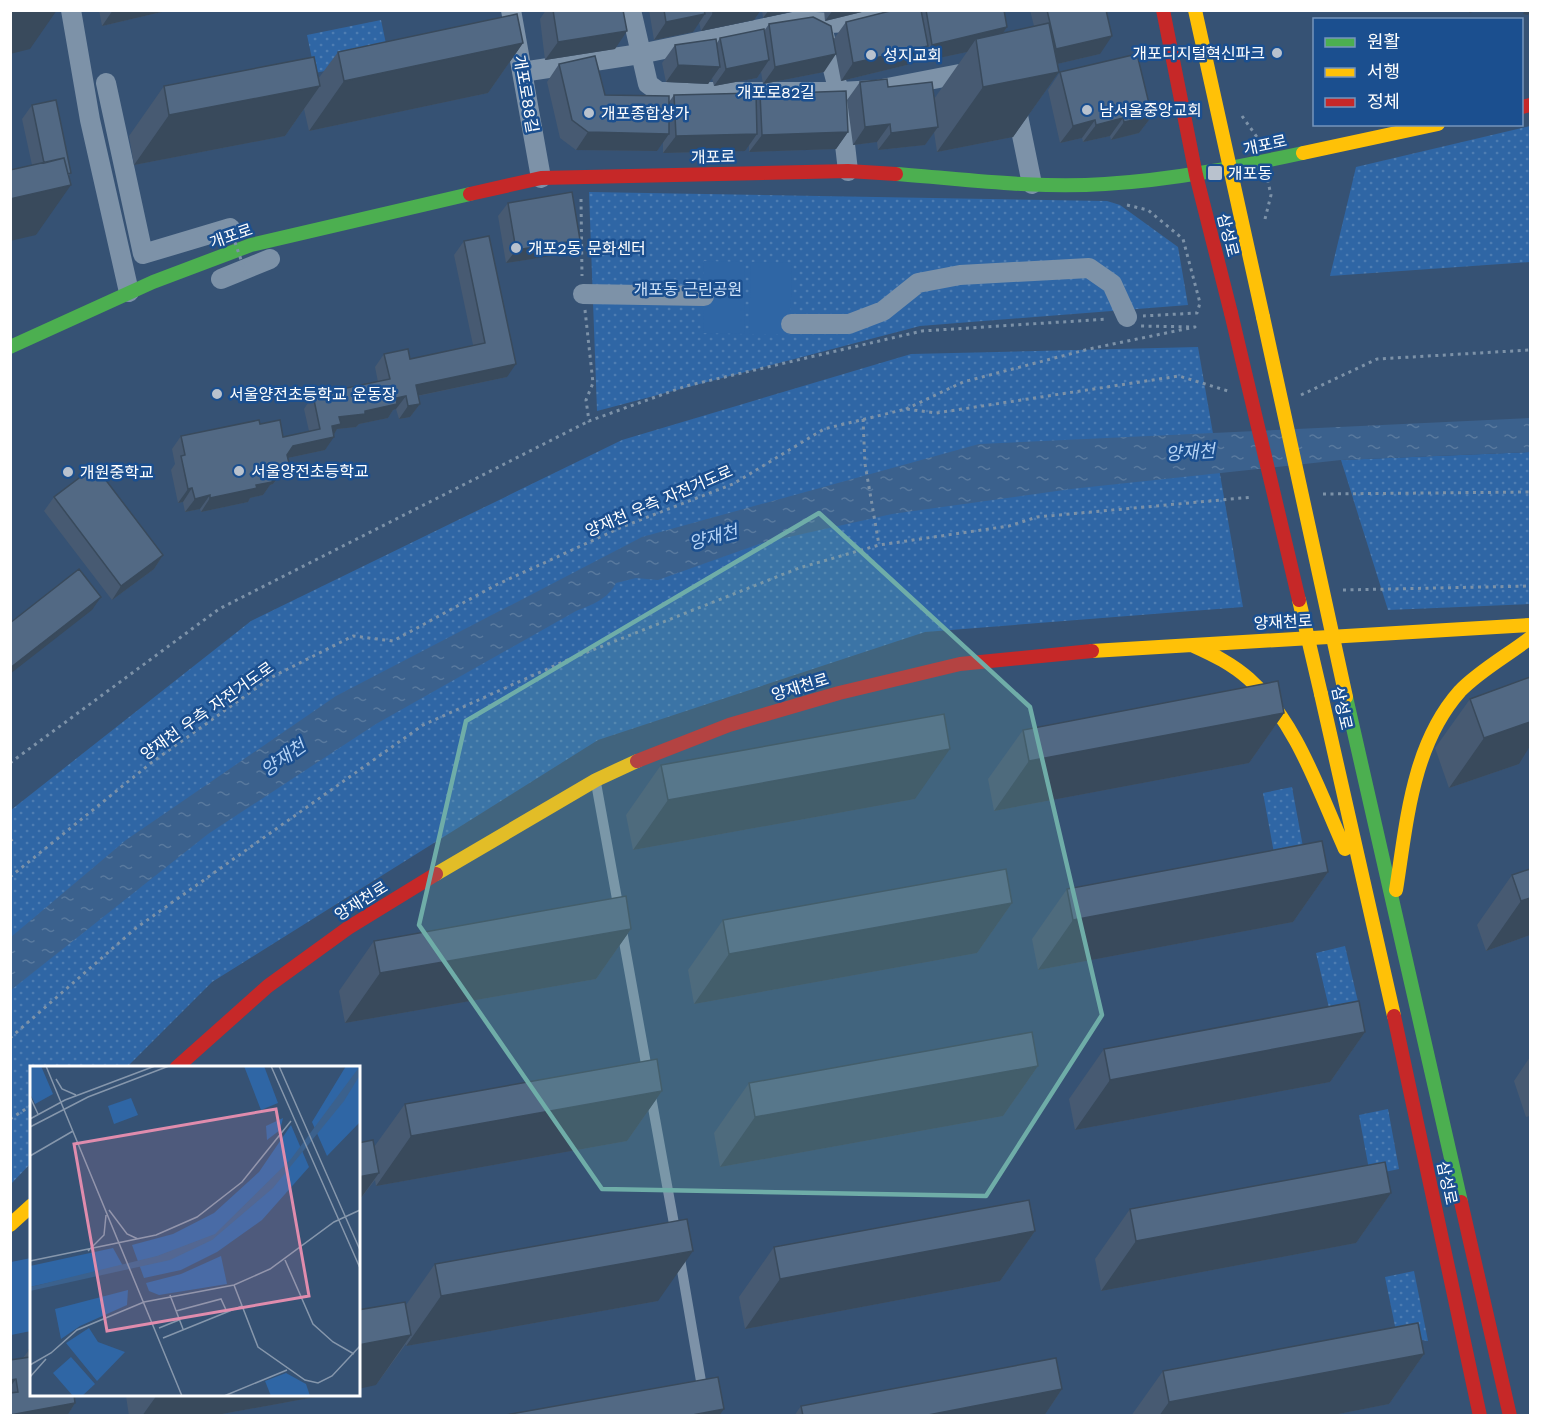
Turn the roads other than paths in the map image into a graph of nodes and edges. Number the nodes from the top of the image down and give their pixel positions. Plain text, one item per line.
1 (71, 10) edge
2 (631, 10) edge
3 (907, 10) edge
4 (1162, 10) edge
5 (1195, 10) edge
6 (514, 11) edge
7 (820, 17) edge
8 (640, 54) junction
9 (996, 67) edge
10 (522, 72) junction
11 (106, 83) dead end
12 (1011, 86) edge
13 (839, 92) junction
14 (1429, 126) edge
15 (1230, 170) junction
16 (848, 171) junction
17 (1196, 175) junction
18 (541, 178) junction
19 (1032, 184) junction
20 (230, 228) road end
21 (270, 259) dead end
22 (221, 279) dead end
23 (129, 292) junction
24 (583, 294) road end
25 (704, 296) dead end
26 (1127, 317) road end
27 (790, 324) dead end
28 (10, 347) edge
29 (1530, 625) edge
30 (1530, 638) edge
31 (1189, 644) junction
32 (596, 780) junction
33 (1394, 903) junction
34 (1370, 906) junction
35 (179, 1066) edge
36 (30, 1207) edge
37 (10, 1225) edge
38 (708, 1416) edge
39 (1480, 1416) edge
40 (1510, 1416) edge

1 - 23 street
2 - 8 street, 개포로82길
3 - 7 street
4 - 17 main road, 삼성로
5 - 15 main road, 삼성로
6 - 10 street, 개포로88길
7 - 8 street
7 - 13 street
8 - 10 street
8 - 13 street, 개포로82길
9 - 13 street, 개포로82길
10 - 18 street, 개포로88길
11 - 20 street
12 - 19 street
13 - 16 street
14 - 15 main road, 개포로
15 - 17 main road, 개포로
15 - 33 main road, 삼성로, bridge
16 - 18 main road, 개포로
16 - 19 main road, 개포로
17 - 19 main road, 개포로
17 - 34 main road, 삼성로, bridge
18 - 23 main road, 개포로
21 - 22 street
23 - 28 main road, 개포로
24 - 25 street
26 - 27 street
29 - 31 main road, 양재천로
30 - 33 main road
31 - 32 main road, 양재천로
31 - 34 main road
32 - 35 main road, 양재천로
32 - 38 lane
33 - 40 main road, 삼성로
34 - 39 main road, 삼성로
36 - 37 main road

